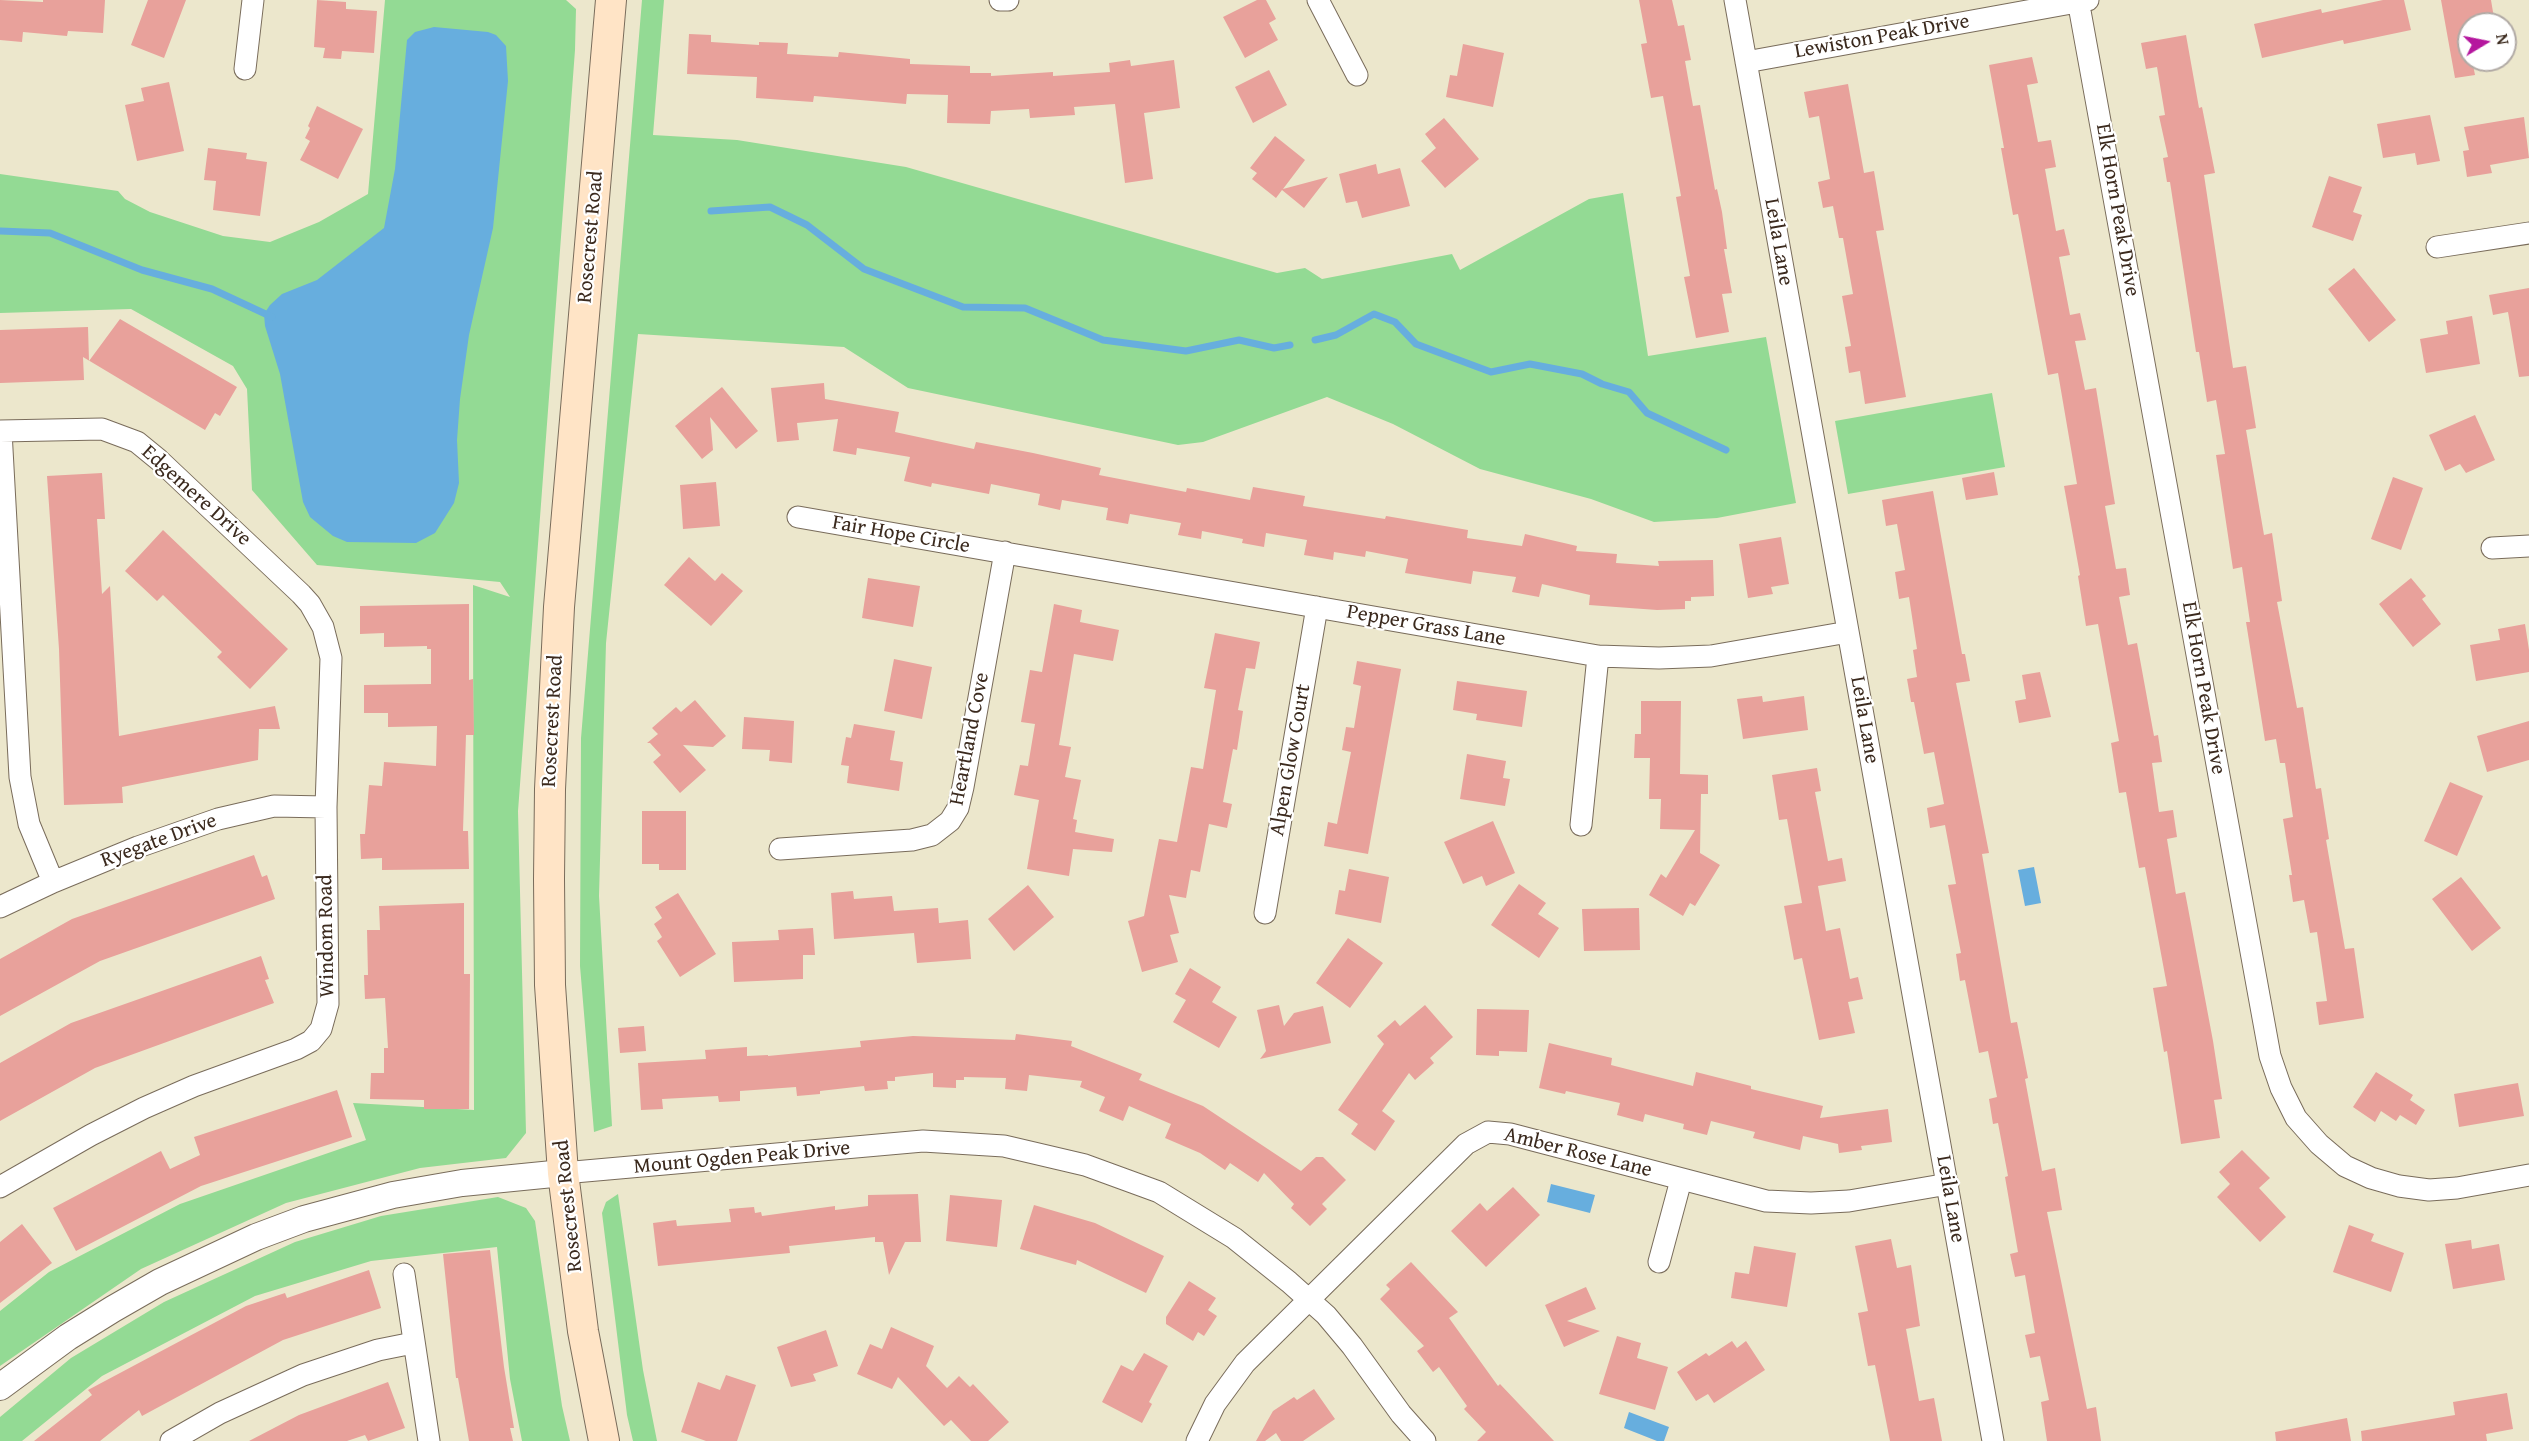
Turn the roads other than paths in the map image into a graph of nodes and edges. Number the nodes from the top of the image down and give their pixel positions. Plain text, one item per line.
1 (253, 0) edge
2 (610, 0) edge
3 (1000, 0) edge
4 (1008, 0) edge
5 (1318, 0) edge
6 (1735, 0) edge
7 (2082, 0) edge
8 (1746, 62) junction
9 (245, 69) dead end
10 (1357, 75) dead end
11 (2529, 233) edge
12 (2437, 247) dead end
13 (1, 431) edge
14 (798, 517) dead end
15 (2529, 546) edge
16 (2492, 548) dead end
17 (1005, 552) junction
18 (1317, 607) junction
19 (323, 627) joint
20 (1848, 632) junction
21 (1598, 656) junction
22 (326, 807) junction
23 (1581, 825) dead end
24 (780, 849) dead end
25 (53, 882) junction
26 (0, 907) edge
27 (1265, 913) dead end
28 (563, 1173) junction
29 (2529, 1175) edge
30 (1681, 1180) junction
31 (1947, 1184) junction
32 (0, 1187) edge
33 (1659, 1262) dead end
34 (404, 1274) dead end
35 (1310, 1298) junction
36 (413, 1343) junction
37 (0, 1387) edge
38 (171, 1441) edge
39 (429, 1441) edge
40 (604, 1441) edge
41 (1197, 1441) edge
42 (1425, 1441) edge
43 (1993, 1441) edge

1 - 9 street
2 - 28 main road, Rosecrest Road
3 - 4 street
5 - 10 street
6 - 8 street, Leila Lane
7 - 8 street, Lewiston Peak Drive
7 - 29 street, Elk Horn Peak Drive
8 - 20 street, Leila Lane
11 - 12 street
13 - 19 street, Edgemere Drive
13 - 25 street
14 - 17 street, Fair Hope Circle
15 - 16 street
17 - 18 street, Pepper Grass Lane
17 - 24 street, Heartland Cove
18 - 21 street, Pepper Grass Lane
18 - 27 street, Alpen Glow Court
19 - 22 street, Windom Road
20 - 21 street, Pepper Grass Lane
20 - 31 street, Leila Lane
21 - 23 street
22 - 25 street, Ryegate Drive
22 - 32 street, Windom Road
25 - 26 street, Ryegate Drive
28 - 35 street, Mount Ogden Peak Drive
28 - 37 street, Mount Ogden Peak Drive
28 - 40 main road, Rosecrest Road
30 - 31 street, Amber Rose Lane
30 - 33 street
30 - 35 street, Amber Rose Lane
31 - 43 street, Leila Lane
34 - 36 street
35 - 41 street, Amber Rose Lane
35 - 42 street, Mount Ogden Peak Drive
36 - 38 street
36 - 39 street

